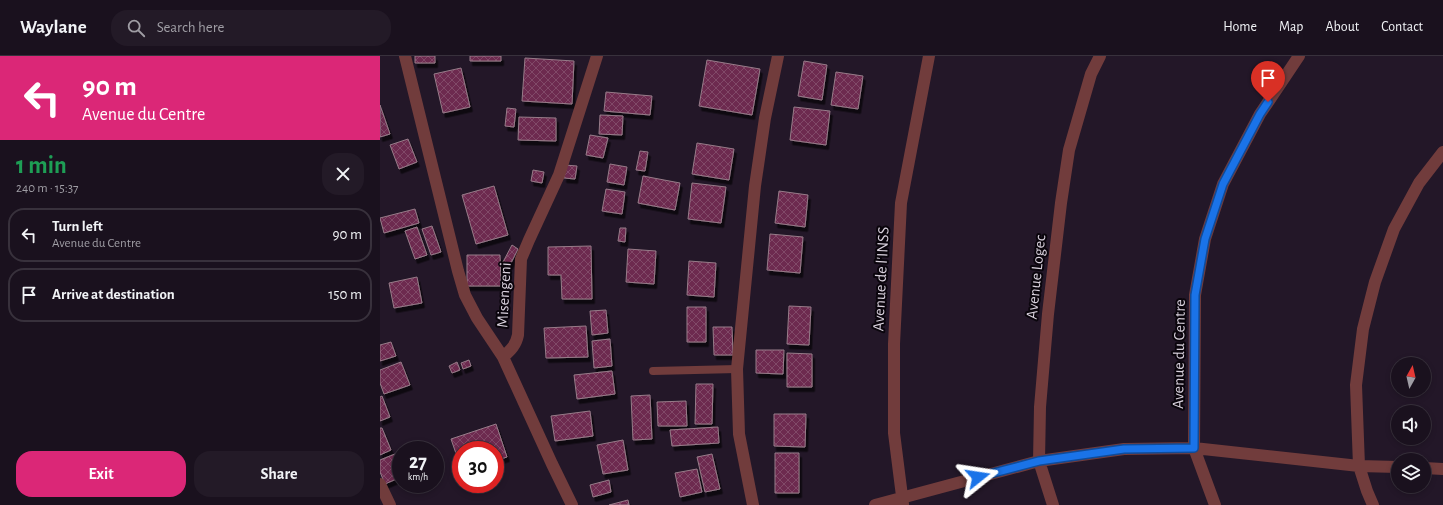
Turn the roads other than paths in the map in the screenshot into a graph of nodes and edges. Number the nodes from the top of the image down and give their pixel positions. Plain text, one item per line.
1 (405, 56) edge
2 (597, 56) edge
3 (778, 56) edge
4 (929, 56) edge
5 (1100, 56) edge
6 (1300, 56) edge
7 (1443, 152) edge
8 (503, 357) junction
9 (737, 369) junction
10 (653, 372) dead end
11 (1194, 448) junction
12 (1039, 461) junction
13 (1359, 466) junction
14 (1391, 467) edge
15 (1431, 468) edge
16 (1443, 469) edge
17 (380, 484) edge
18 (902, 501) edge
19 (390, 505) edge
20 (572, 505) edge
21 (753, 505) edge
22 (875, 505) edge
23 (1053, 505) edge
24 (1215, 505) edge
25 (1373, 505) edge

1 - 8 street
2 - 8 street, Misengeni
3 - 9 street
4 - 18 street, Avenue de l'INSS
5 - 12 street, Avenue Logec
6 - 11 street, Avenue du Centre
7 - 13 street
8 - 20 street
9 - 10 lane
9 - 21 street
11 - 12 street
11 - 13 street
11 - 24 street, Avenue du Centre
12 - 18 street
12 - 23 street, Avenue Logec
13 - 14 street
13 - 25 street
15 - 16 street
17 - 19 street
18 - 22 street

